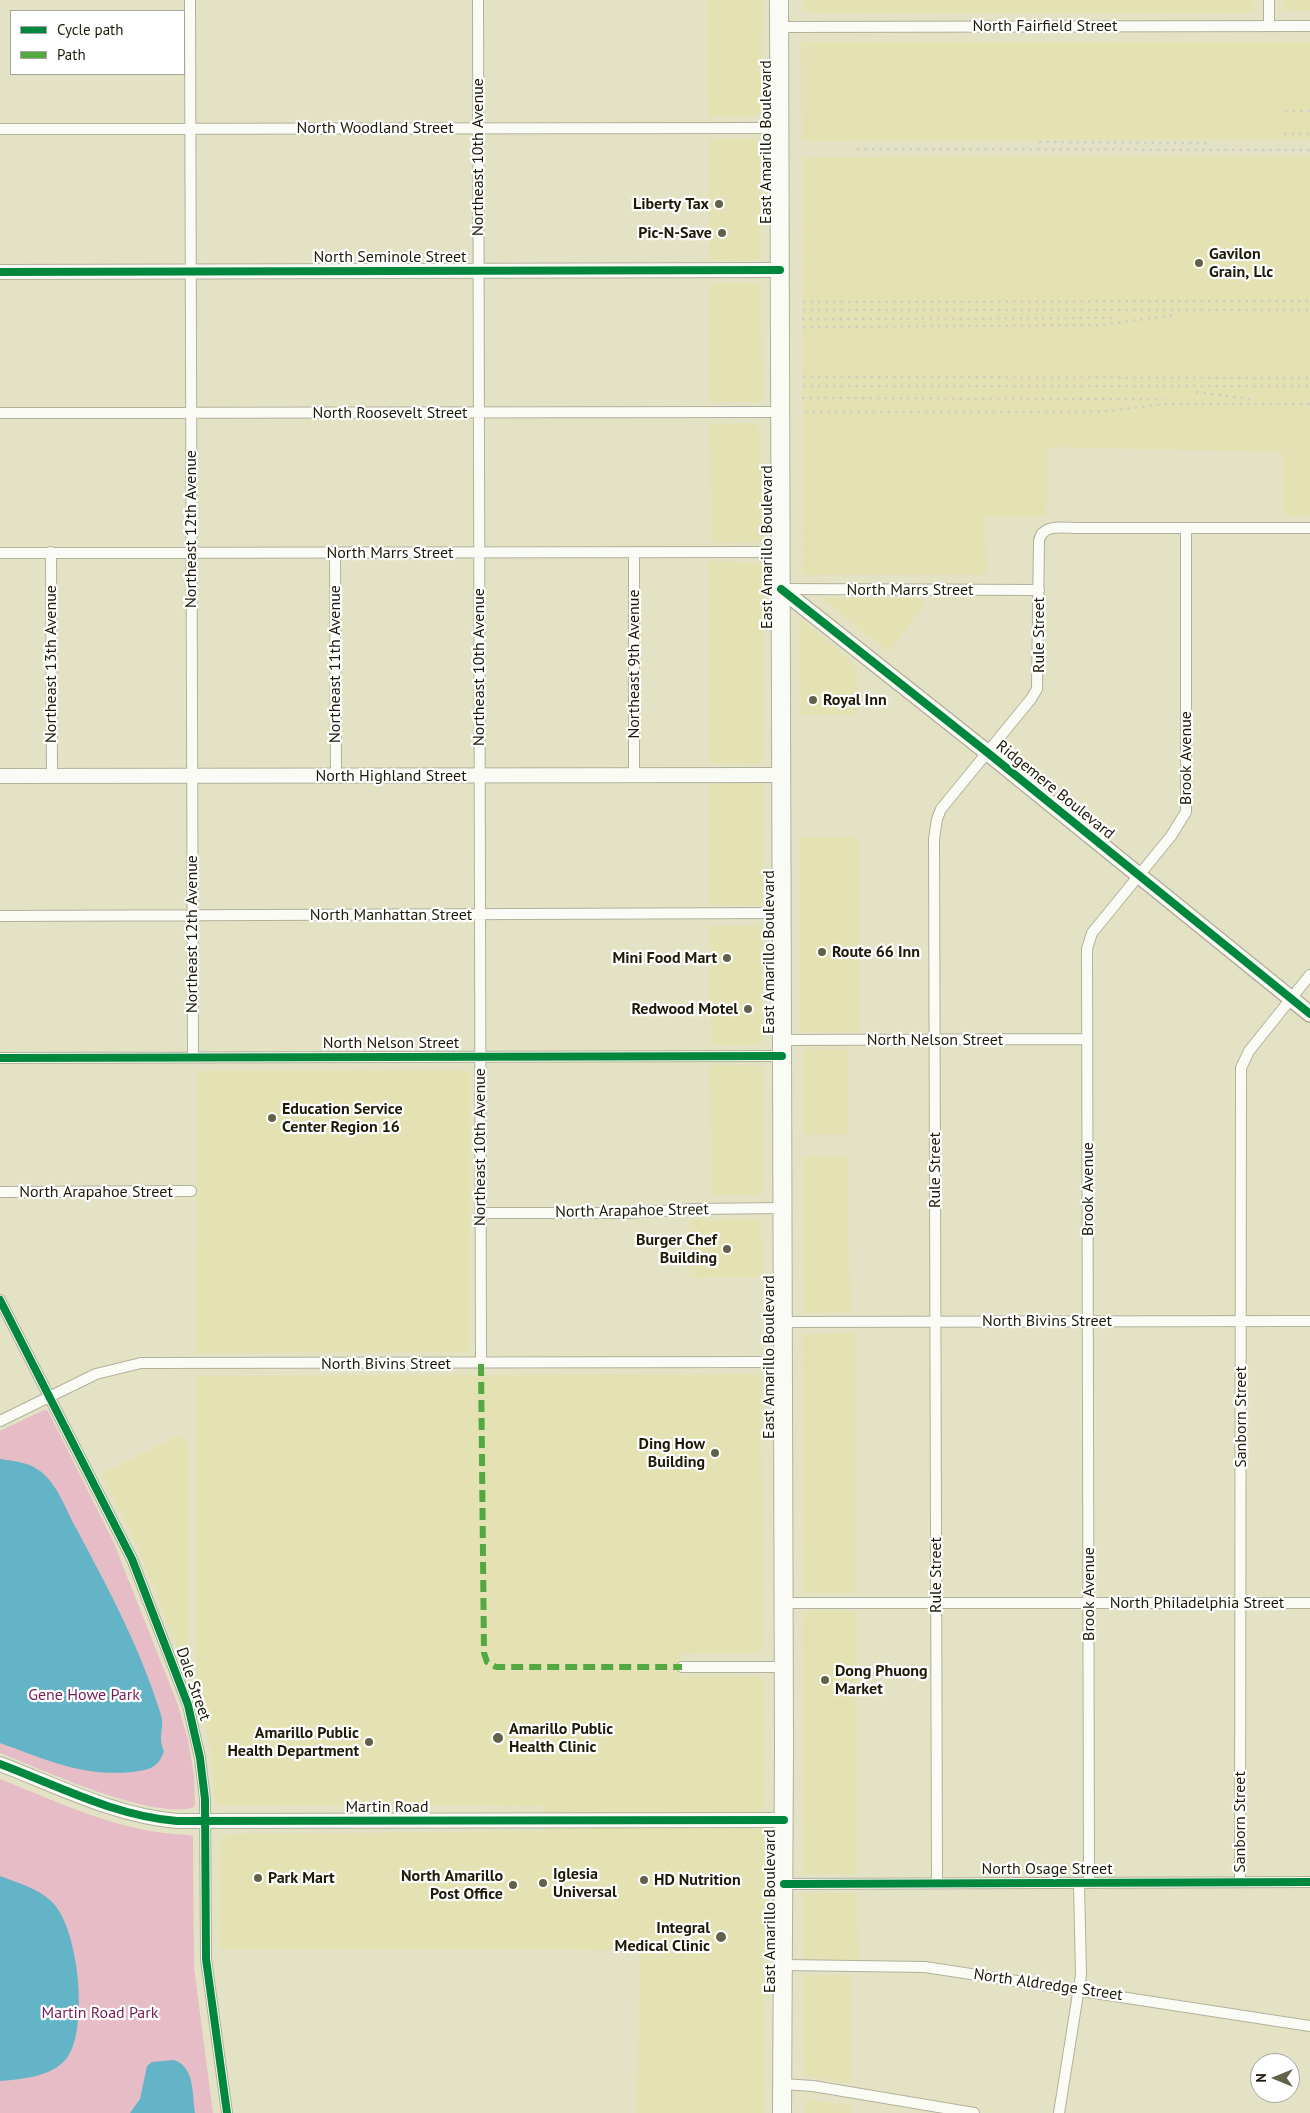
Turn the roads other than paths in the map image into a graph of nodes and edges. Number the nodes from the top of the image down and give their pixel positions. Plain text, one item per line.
1 (190, 0) edge
2 (478, 0) edge
3 (779, 0) edge
4 (1268, 0) edge
5 (1269, 26) junction
6 (1310, 26) edge
7 (780, 27) junction
8 (190, 128) junction
9 (478, 128) junction
10 (779, 128) junction
11 (0, 129) edge
12 (780, 270) junction
13 (190, 271) junction
14 (478, 271) junction
15 (0, 272) edge
16 (780, 412) junction
17 (0, 413) edge
18 (191, 413) junction
19 (479, 413) junction
20 (1186, 528) junction
21 (1310, 528) edge
22 (51, 552) junction
23 (781, 552) junction
24 (0, 553) edge
25 (191, 553) junction
26 (335, 553) junction
27 (479, 553) junction
28 (634, 553) junction
29 (781, 589) junction
30 (1039, 590) junction
31 (988, 752) junction
32 (634, 774) junction
33 (52, 775) junction
34 (191, 775) junction
35 (782, 775) junction
36 (0, 776) edge
37 (336, 776) junction
38 (479, 776) junction
39 (1139, 876) junction
40 (782, 913) junction
41 (192, 915) junction
42 (480, 915) junction
43 (0, 916) edge
44 (1310, 975) edge
45 (1290, 998) junction
46 (1310, 1014) edge
47 (1088, 1039) junction
48 (935, 1040) junction
49 (782, 1048) junction
50 (193, 1057) junction
51 (480, 1057) junction
52 (0, 1058) edge
53 (191, 1191) dead end
54 (0, 1192) edge
55 (782, 1208) junction
56 (481, 1213) junction
57 (0, 1300) edge
58 (934, 1321) junction
59 (1088, 1321) junction
60 (1240, 1321) junction
61 (1310, 1321) edge
62 (783, 1322) junction
63 (783, 1362) junction
64 (481, 1364) junction
65 (50, 1397) junction
66 (0, 1421) edge
67 (783, 1603) junction
68 (1089, 1603) junction
69 (1241, 1603) junction
70 (1310, 1603) edge
71 (936, 1604) junction
72 (682, 1667) dead end
73 (784, 1667) junction
74 (0, 1764) edge
75 (784, 1820) junction
76 (205, 1821) junction
77 (1240, 1882) junction
78 (1310, 1882) edge
79 (936, 1883) junction
80 (1084, 1883) junction
81 (784, 1884) junction
82 (784, 1965) junction
83 (1079, 1989) junction
84 (1310, 2026) edge
85 (783, 2084) junction
86 (228, 2113) edge
87 (782, 2113) edge
88 (974, 2113) edge
89 (1059, 2113) edge

1 - 8 street, Northeast 12th Avenue
2 - 9 street, Northeast 10th Avenue
3 - 7 highway, East Amarillo Boulevard
4 - 5 street
5 - 6 street, North Fairfield Street
5 - 7 street, North Fairfield Street
7 - 10 highway, East Amarillo Boulevard
8 - 9 street, North Woodland Street
8 - 11 street, North Woodland Street
8 - 13 street, Northeast 12th Avenue
9 - 10 street, North Woodland Street
9 - 14 street, Northeast 10th Avenue
10 - 12 highway, East Amarillo Boulevard
12 - 14 street, North Seminole Street
12 - 16 highway, East Amarillo Boulevard
13 - 14 street, North Seminole Street
13 - 15 street, North Seminole Street
13 - 18 street, Northeast 12th Avenue
14 - 19 street, Northeast 10th Avenue
16 - 19 street, North Roosevelt Street
16 - 23 highway, East Amarillo Boulevard
17 - 18 street, North Roosevelt Street
18 - 19 street, North Roosevelt Street
18 - 25 street, Northeast 12th Avenue
19 - 27 street, Northeast 10th Avenue
20 - 21 street
20 - 30 street, Rule Street
20 - 39 street, Brook Avenue
22 - 24 street, North Marrs Street
22 - 25 street, North Marrs Street
22 - 33 street, Northeast 13th Avenue
23 - 28 street, North Marrs Street
23 - 29 highway, East Amarillo Boulevard
25 - 26 street, North Marrs Street
25 - 34 street, Northeast 12th Avenue
26 - 27 street, North Marrs Street
26 - 37 street, Northeast 11th Avenue
27 - 28 street, North Marrs Street
27 - 38 street, Northeast 10th Avenue
28 - 32 street, Northeast 9th Avenue
29 - 30 street, North Marrs Street
29 - 31 main road, Ridgemere Boulevard
29 - 35 highway, East Amarillo Boulevard
30 - 31 street, Rule Street
31 - 39 main road, Ridgemere Boulevard
31 - 48 street, Rule Street
32 - 35 street, North Highland Street
32 - 38 street, North Highland Street
33 - 34 street, North Highland Street
33 - 36 street, North Highland Street
34 - 37 street, North Highland Street
34 - 41 street, Northeast 12th Avenue
35 - 40 highway, East Amarillo Boulevard
37 - 38 street, North Highland Street
38 - 42 street, Northeast 10th Avenue
39 - 45 main road, Ridgemere Boulevard
39 - 47 street, Brook Avenue
40 - 42 street, North Manhattan Street
40 - 49 highway, East Amarillo Boulevard
41 - 42 street, North Manhattan Street
41 - 43 street, North Manhattan Street
41 - 50 street, Northeast 12th Avenue
42 - 51 street, Northeast 10th Avenue
44 - 45 street, Sanborn Street
45 - 46 main road, Ridgemere Boulevard
45 - 60 street, Sanborn Street
47 - 48 street, North Nelson Street
47 - 59 street, Brook Avenue
48 - 49 street, North Nelson Street
48 - 58 street, Rule Street
49 - 51 street, North Nelson Street
49 - 55 highway, East Amarillo Boulevard
50 - 51 street, North Nelson Street
50 - 52 street, North Nelson Street
51 - 56 street, Northeast 10th Avenue
53 - 54 street, North Arapahoe Street
55 - 56 street, North Arapahoe Street
55 - 62 highway, East Amarillo Boulevard
56 - 64 street, Northeast 10th Avenue
57 - 65 street, Dale Street
58 - 59 street, North Bivins Street
58 - 62 street, North Bivins Street
58 - 71 street, Rule Street
59 - 60 street, North Bivins Street
59 - 68 street, Brook Avenue
60 - 61 street, North Bivins Street
60 - 69 street, Sanborn Street
62 - 63 highway, East Amarillo Boulevard
63 - 64 street, North Bivins Street
63 - 67 highway, East Amarillo Boulevard
64 - 65 street, North Bivins Street
65 - 66 street, North Bivins Street
65 - 76 street, Dale Street
67 - 71 street, North Philadelphia Street
67 - 73 highway, East Amarillo Boulevard
68 - 69 street, North Philadelphia Street
68 - 71 street, North Philadelphia Street
68 - 80 street, Brook Avenue
69 - 70 street, North Philadelphia Street
69 - 77 street, Sanborn Street
71 - 79 street, Rule Street
72 - 73 street
73 - 75 highway, East Amarillo Boulevard
74 - 76 street, Martin Road
75 - 76 street, Martin Road
75 - 81 highway, East Amarillo Boulevard
76 - 86 street, Dale Street
77 - 78 street, North Osage Street
77 - 80 street, North Osage Street
79 - 80 street, North Osage Street
79 - 81 street, North Osage Street
80 - 83 street, Brook Avenue
81 - 82 highway, East Amarillo Boulevard
82 - 83 street, North Aldredge Street
82 - 85 highway, East Amarillo Boulevard
83 - 84 street, North Aldredge Street
83 - 89 street, Brook Avenue
85 - 87 highway, East Amarillo Boulevard
85 - 88 street

